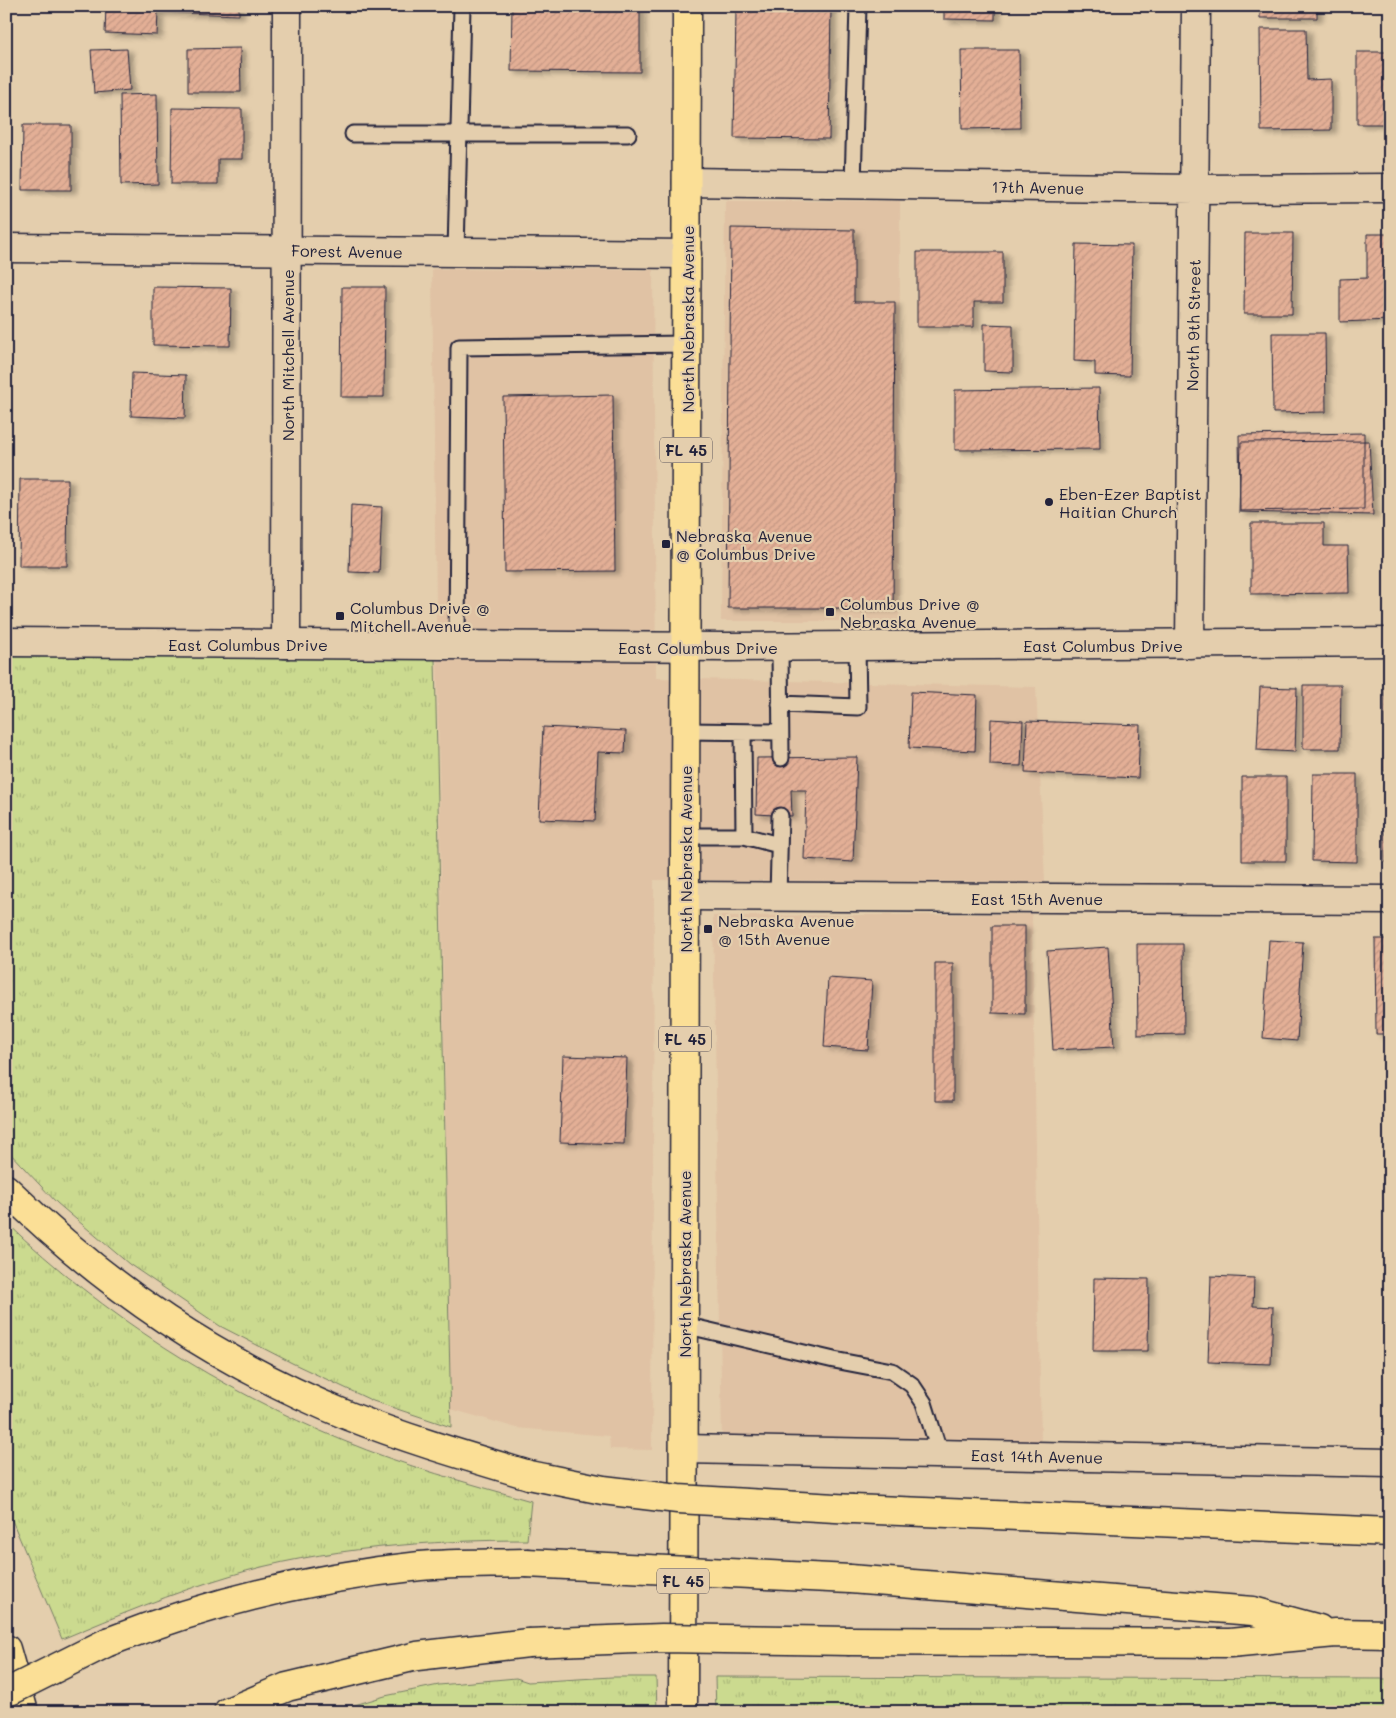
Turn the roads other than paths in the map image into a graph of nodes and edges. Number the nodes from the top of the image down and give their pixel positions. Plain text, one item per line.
1 (286, 6) edge
2 (462, 6) edge
3 (688, 6) edge
4 (858, 6) edge
5 (1196, 6) edge
6 (459, 132) junction
7 (353, 134) dead end
8 (628, 134) dead end
9 (687, 182) junction
10 (853, 184) junction
11 (1390, 188) edge
12 (1195, 189) junction
13 (6, 248) edge
14 (287, 250) junction
15 (456, 252) junction
16 (687, 254) junction
17 (686, 344) junction
18 (6, 642) edge
19 (1390, 642) edge
20 (286, 644) junction
21 (1190, 644) junction
22 (457, 646) junction
23 (857, 646) junction
24 (685, 647) junction
25 (780, 647) junction
26 (780, 704) junction
27 (685, 730) junction
28 (743, 732) junction
29 (780, 732) junction
30 (781, 758) dead end
31 (780, 816) dead end
32 (685, 836) junction
33 (744, 836) junction
34 (779, 845) junction
35 (685, 896) junction
36 (778, 897) junction
37 (1390, 900) edge
38 (6, 1189) edge
39 (684, 1325) junction
40 (684, 1450) junction
41 (940, 1454) junction
42 (1390, 1463) edge
43 (1390, 1532) edge
44 (1335, 1633) junction
45 (1390, 1634) edge
46 (6, 1649) edge
47 (6, 1693) edge
48 (24, 1712) edge
49 (228, 1712) edge
50 (683, 1712) edge

1 - 14 street, North Mitchell Avenue
2 - 6 lane
3 - 9 main road, North Nebraska Avenue / FL 45
4 - 10 lane
5 - 12 street, North 9th Street
6 - 7 lane
6 - 8 lane
6 - 15 lane
9 - 10 street, 17th Avenue
9 - 16 main road, North Nebraska Avenue / FL 45
10 - 12 street, 17th Avenue
11 - 12 street, 17th Avenue
12 - 21 street, North 9th Street
13 - 14 street, Forest Avenue
14 - 15 street, Forest Avenue
14 - 20 street, North Mitchell Avenue
15 - 16 street, Forest Avenue
16 - 17 main road, North Nebraska Avenue / FL 45
17 - 22 lane
17 - 24 main road, North Nebraska Avenue / FL 45
18 - 20 street, East Columbus Drive
19 - 21 street, East Columbus Drive
20 - 22 street, East Columbus Drive
21 - 23 street, East Columbus Drive
22 - 24 street, East Columbus Drive
23 - 25 street, East Columbus Drive
23 - 26 lane
24 - 25 street, East Columbus Drive
24 - 27 main road, North Nebraska Avenue / FL 45
25 - 26 lane
26 - 29 lane
27 - 28 lane
27 - 32 main road, North Nebraska Avenue / FL 45
28 - 29 lane
28 - 33 lane
29 - 30 lane
31 - 34 lane
32 - 33 lane
32 - 35 main road, North Nebraska Avenue / FL 45
33 - 34 lane
34 - 36 lane
35 - 36 street, East 15th Avenue
35 - 39 main road, North Nebraska Avenue / FL 45
36 - 37 street, East 15th Avenue
38 - 43 main road, bridge
39 - 40 main road, North Nebraska Avenue / FL 45
39 - 41 lane
40 - 41 street, East 14th Avenue
40 - 50 main road, North Nebraska Avenue / FL 45
41 - 42 street, East 14th Avenue
44 - 45 main road
44 - 47 main road, bridge
44 - 49 main road, bridge
46 - 48 main road

